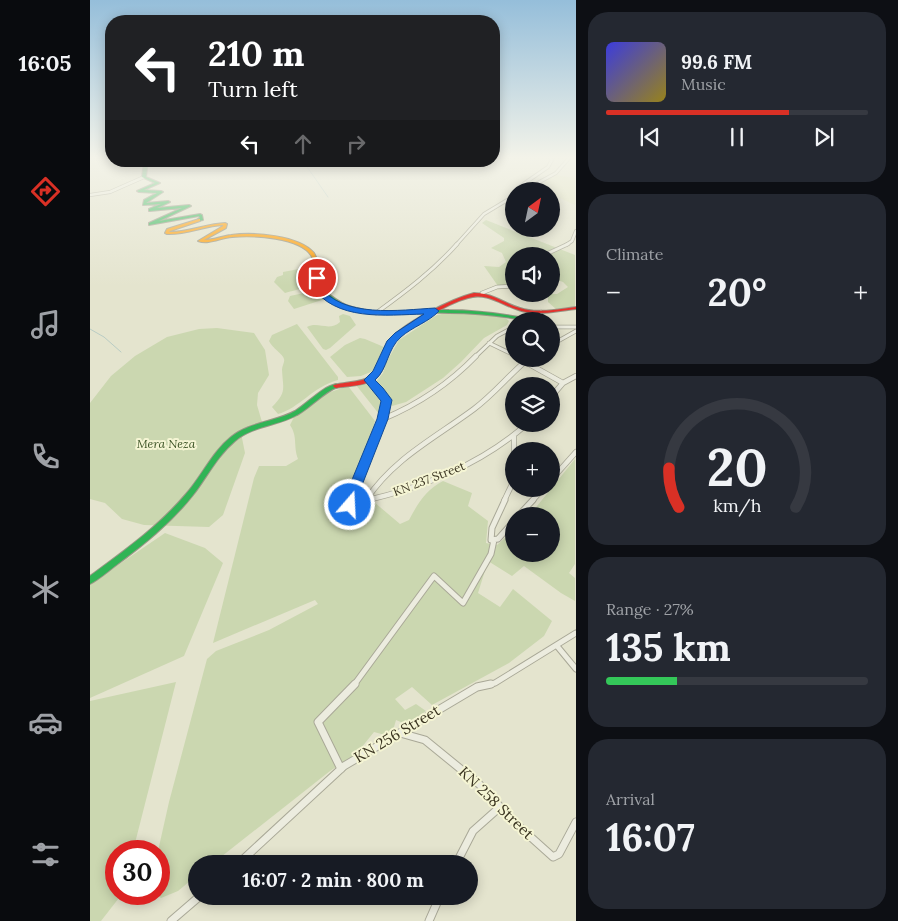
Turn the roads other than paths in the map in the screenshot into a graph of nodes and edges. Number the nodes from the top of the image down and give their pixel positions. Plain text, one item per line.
1 (148, 200) edge
2 (505, 201) edge
3 (576, 231) edge
4 (560, 248) edge
5 (505, 287) edge
6 (482, 293) junction
7 (576, 308) edge
8 (435, 311) junction
9 (541, 312) joint
10 (376, 313) junction
11 (505, 316) edge
12 (560, 327) edge
13 (576, 327) edge
14 (576, 331) edge
15 (505, 332) edge
16 (560, 339) edge
17 (489, 343) junction
18 (505, 351) edge
19 (519, 367) edge
20 (536, 367) edge
21 (576, 376) edge
22 (368, 380) junction
23 (563, 384) junction
24 (560, 388) edge
25 (383, 419) junction
26 (518, 432) edge
27 (514, 436) junction
28 (514, 442) edge
29 (576, 452) edge
30 (560, 470) edge
31 (507, 497) edge
32 (536, 497) edge
33 (366, 500) junction
34 (527, 507) edge
35 (505, 531) edge
36 (494, 540) junction
37 (90, 580) edge
38 (576, 633) edge
39 (557, 646) junction
40 (576, 669) edge
41 (400, 732) junction
42 (341, 769) junction
43 (500, 807) junction
44 (576, 822) edge
45 (248, 855) edge
46 (461, 855) edge
47 (190, 905) edge
48 (436, 905) edge
49 (171, 921) edge
50 (429, 921) edge

1 - 10 street
2 - 10 street
3 - 4 street
5 - 6 street
6 - 8 street
6 - 9 street
7 - 9 street
8 - 10 street
8 - 11 street
8 - 22 street
12 - 13 street
14 - 16 street
15 - 17 street
17 - 18 street
17 - 25 street
19 - 33 street
20 - 23 street
21 - 23 street
22 - 25 street
22 - 37 street
23 - 24 street
25 - 33 street, KN 237 Street
26 - 27 street, KN 237 Street
27 - 28 street
27 - 33 street, KN 237 Street
29 - 30 street
31 - 36 street
32 - 34 street
35 - 36 street
36 - 42 street
38 - 39 street, KN 256 Street
39 - 40 street
39 - 41 street, KN 256 Street
41 - 42 street, KN 256 Street
41 - 43 street, KN 258 Street
42 - 45 street, KN 256 Street
43 - 44 street, KN 258 Street
43 - 46 street
47 - 49 street
48 - 50 street

